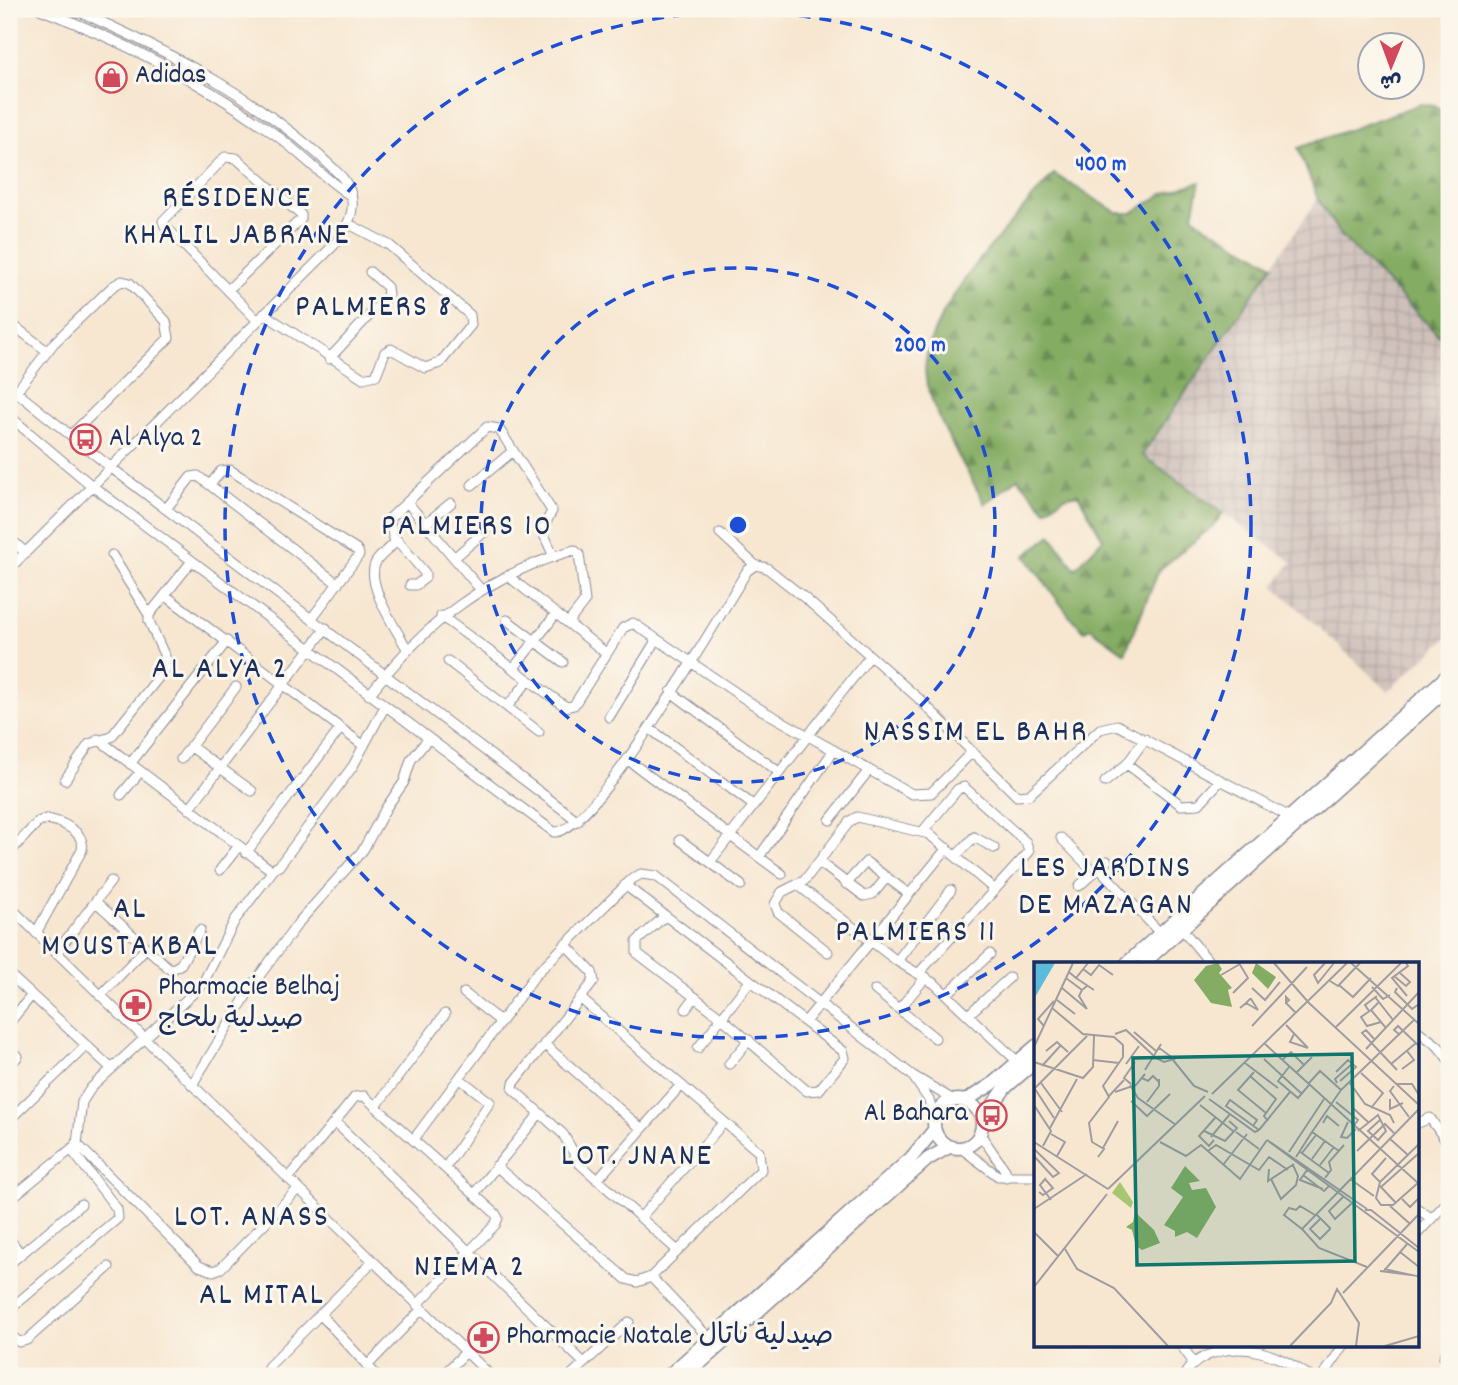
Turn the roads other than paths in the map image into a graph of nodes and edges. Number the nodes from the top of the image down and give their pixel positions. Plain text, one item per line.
1 (40, 9) edge
2 (73, 9) edge
3 (351, 197) junction
4 (349, 224) junction
5 (370, 272) dead end
6 (228, 290) junction
7 (261, 317) junction
8 (9, 322) edge
9 (47, 351) junction
10 (330, 359) junction
11 (12, 389) edge
12 (9, 416) edge
13 (71, 435) junction
14 (513, 451) junction
15 (109, 466) junction
16 (91, 485) junction
17 (210, 485) junction
18 (472, 485) dead end
19 (407, 502) junction
20 (451, 503) dead end
21 (166, 509) junction
22 (425, 524) junction
23 (491, 526) dead end
24 (720, 533) dead end
25 (9, 538) edge
26 (396, 539) junction
27 (25, 552) junction
28 (112, 555) dead end
29 (554, 557) junction
30 (454, 558) junction
31 (192, 561) junction
32 (755, 565) junction
33 (9, 569) edge
34 (508, 576) junction
35 (338, 584) junction
36 (410, 585) dead end
37 (481, 590) junction
38 (165, 595) junction
39 (556, 614) junction
40 (149, 615) junction
41 (441, 616) junction
42 (312, 618) junction
43 (507, 620) dead end
44 (568, 623) junction
45 (326, 628) junction
46 (657, 639) junction
47 (227, 641) junction
48 (535, 641) junction
49 (407, 649) junction
50 (310, 650) junction
51 (606, 653) junction
52 (870, 656) junction
53 (448, 661) dead end
54 (564, 662) dead end
55 (691, 662) junction
56 (513, 669) junction
57 (386, 674) junction
58 (1449, 674) edge
59 (528, 681) junction
60 (283, 685) junction
61 (236, 687) dead end
62 (1449, 687) edge
63 (671, 692) junction
64 (369, 695) junction
65 (385, 706) junction
66 (508, 707) junction
67 (609, 717) dead end
68 (649, 728) junction
69 (340, 729) junction
70 (539, 732) dead end
71 (807, 735) junction
72 (98, 739) junction
73 (428, 739) junction
74 (1145, 739) junction
75 (190, 746) junction
76 (364, 746) junction
77 (834, 750) junction
78 (972, 752) junction
79 (181, 759) dead end
80 (628, 760) junction
81 (130, 764) junction
82 (1127, 764) junction
83 (220, 768) junction
84 (869, 770) junction
85 (140, 772) junction
86 (779, 772) junction
87 (65, 780) dead end
88 (1220, 781) junction
89 (1105, 782) dead end
90 (252, 791) dead end
91 (121, 795) dead end
92 (754, 805) junction
93 (189, 809) junction
94 (1290, 817) junction
95 (830, 820) dead end
96 (578, 821) junction
97 (923, 831) junction
98 (730, 835) junction
99 (1061, 838) dead end
100 (680, 841) dead end
101 (238, 847) junction
102 (947, 848) junction
103 (994, 848) dead end
104 (9, 853) edge
105 (246, 853) junction
106 (956, 856) junction
107 (759, 857) junction
108 (1107, 861) dead end
109 (710, 862) junction
110 (819, 862) junction
111 (275, 869) junction
112 (220, 870) dead end
113 (1096, 870) junction
114 (782, 874) dead end
115 (887, 877) junction
116 (111, 881) dead end
117 (846, 884) junction
118 (625, 885) junction
119 (741, 885) dead end
120 (799, 886) junction
121 (1079, 886) dead end
122 (951, 890) dead end
123 (995, 890) junction
124 (909, 894) junction
125 (96, 902) junction
126 (9, 906) edge
127 (665, 916) junction
128 (1182, 929) junction
129 (200, 930) dead end
130 (36, 933) junction
131 (1160, 933) junction
132 (871, 940) junction
133 (565, 944) junction
134 (145, 949) junction
135 (828, 952) dead end
136 (56, 953) junction
137 (990, 954) dead end
138 (897, 961) junction
139 (1128, 962) edge
140 (1145, 962) edge
141 (1209, 962) edge
142 (9, 974) edge
143 (923, 975) junction
144 (1009, 978) dead end
145 (750, 981) junction
146 (875, 990) dead end
147 (464, 993) dead end
148 (947, 994) junction
149 (32, 995) junction
150 (100, 996) junction
151 (695, 997) junction
152 (580, 998) junction
153 (820, 1002) junction
154 (687, 1009) dead end
155 (899, 1009) junction
156 (444, 1014) dead end
157 (969, 1014) junction
158 (722, 1018) junction
159 (500, 1021) junction
160 (805, 1022) junction
161 (9, 1023) edge
162 (1420, 1032) edge
163 (935, 1038) dead end
164 (144, 1040) junction
165 (748, 1040) junction
166 (544, 1044) junction
167 (86, 1045) junction
168 (698, 1048) dead end
169 (1034, 1048) edge
170 (18, 1056) dead end
171 (1449, 1060) edge
172 (1018, 1062) junction
173 (1034, 1063) edge
174 (729, 1064) dead end
175 (9, 1066) edge
176 (111, 1068) junction
177 (912, 1076) junction
178 (459, 1078) junction
179 (192, 1085) junction
180 (681, 1085) junction
181 (960, 1101) junction
182 (377, 1105) junction
183 (540, 1113) junction
184 (9, 1120) edge
185 (335, 1122) junction
186 (724, 1122) junction
187 (1420, 1123) edge
188 (934, 1125) junction
189 (981, 1128) junction
190 (1445, 1128) edge
191 (642, 1129) junction
192 (414, 1139) junction
193 (1449, 1145) edge
194 (74, 1147) junction
195 (955, 1148) junction
196 (496, 1166) junction
197 (445, 1168) junction
198 (9, 1176) edge
199 (1034, 1176) edge
200 (1006, 1177) junction
201 (288, 1179) junction
202 (597, 1180) junction
203 (298, 1189) junction
204 (17, 1193) junction
205 (474, 1194) junction
206 (9, 1200) edge
207 (1449, 1200) edge
208 (81, 1204) dead end
209 (1420, 1210) edge
210 (641, 1217) junction
211 (1431, 1218) junction
212 (1420, 1231) edge
213 (9, 1239) edge
214 (470, 1251) junction
215 (678, 1251) junction
216 (21, 1254) junction
217 (372, 1262) junction
218 (9, 1264) edge
219 (109, 1267) dead end
220 (651, 1277) junction
221 (419, 1308) junction
222 (9, 1310) edge
223 (321, 1315) junction
224 (629, 1322) dead end
225 (9, 1334) edge
226 (710, 1339) junction
227 (1182, 1346) edge
228 (1343, 1346) edge
229 (1449, 1348) edge
230 (466, 1352) junction
231 (1444, 1357) dead end
232 (584, 1363) junction
233 (1194, 1363) junction
234 (367, 1366) junction
235 (268, 1367) dead end
236 (377, 1376) edge
237 (442, 1376) edge
238 (491, 1376) edge
239 (570, 1376) edge
240 (668, 1376) edge
241 (686, 1376) edge
242 (1185, 1376) edge
243 (1309, 1376) edge
244 (1323, 1376) edge

1 - 3 street
2 - 3 street
3 - 4 street
4 - 7 street
4 - 10 street
5 - 10 street
6 - 6 street
6 - 7 street
7 - 10 street
7 - 15 street
8 - 9 street
9 - 11 street
9 - 13 street
11 - 13 street
12 - 16 street
13 - 15 street
14 - 18 street
14 - 19 street
14 - 29 street
15 - 16 street
15 - 21 street
16 - 27 street
16 - 31 street
17 - 21 street
17 - 35 street
17 - 35 street
19 - 22 street
19 - 26 street
20 - 22 street
21 - 42 street
22 - 30 street
23 - 30 street
24 - 32 street
25 - 27 street
26 - 36 street
26 - 49 street
27 - 33 street
28 - 40 street
29 - 34 street
29 - 44 street
30 - 37 street
31 - 38 street
31 - 50 street
32 - 52 street
32 - 55 street
34 - 37 street
34 - 39 street
35 - 42 street
37 - 41 street
38 - 40 street
38 - 47 street
39 - 44 street
39 - 48 street
40 - 72 street
41 - 49 street
41 - 56 street
42 - 45 street
43 - 48 street
44 - 51 street
45 - 50 street
45 - 57 street
46 - 51 street
46 - 55 street
46 - 67 street
47 - 60 street
47 - 81 street
48 - 54 street
48 - 56 street
49 - 57 street
50 - 60 street
50 - 64 street
51 - 59 street
52 - 71 street
52 - 78 street
53 - 66 street
55 - 63 street
55 - 71 street
56 - 59 street
57 - 64 street
57 - 96 street
58 - 94 main road
59 - 66 street
60 - 69 street
60 - 83 street
61 - 75 street
62 - 128 main road
63 - 68 street
63 - 86 street
64 - 65 street
65 - 73 street
65 - 76 street
66 - 70 street
68 - 80 street
68 - 92 street
69 - 76 street
69 - 105 street
71 - 77 street
71 - 86 street
72 - 81 street
72 - 87 street
73 - 96 street
73 - 179 street
74 - 78 street
74 - 82 street
74 - 88 street
75 - 79 street
75 - 83 street
76 - 111 street
77 - 84 street
77 - 107 street
78 - 84 street
80 - 96 street
80 - 98 street
81 - 85 street
82 - 88 street
82 - 89 street
83 - 90 street
83 - 93 street
84 - 95 street
85 - 91 street
85 - 93 street
86 - 92 street
88 - 94 street
92 - 98 street
93 - 101 street
94 - 131 main road
97 - 102 street
97 - 110 street
97 - 123 street
98 - 107 street
98 - 109 street
99 - 113 street
100 - 109 street
101 - 105 street
101 - 112 street
102 - 106 street
102 - 124 street
103 - 106 street
104 - 130 street
105 - 111 street
106 - 123 street
107 - 114 street
108 - 113 street
109 - 119 street
110 - 117 street
110 - 120 street
111 - 164 street
113 - 121 street
113 - 131 street
115 - 117 street
115 - 117 street
115 - 124 street
116 - 125 street
118 - 127 street
118 - 133 street
118 - 153 street
120 - 132 street
120 - 135 street
122 - 138 street
123 - 143 street
124 - 132 street
125 - 134 street
125 - 136 street
126 - 130 street
127 - 145 street
127 - 151 street
128 - 140 main road
128 - 141 street
129 - 134 street
130 - 136 street
131 - 139 main road
132 - 138 street
132 - 153 street
133 - 152 street
133 - 159 street
134 - 150 street
136 - 150 street
137 - 148 street
138 - 143 street
142 - 149 street
143 - 148 street
143 - 155 street
144 - 157 street
145 - 158 street
145 - 160 street
146 - 155 street
147 - 159 street
148 - 157 street
149 - 161 street
149 - 167 street
150 - 164 street
151 - 154 street
151 - 158 street
152 - 166 street
152 - 180 street
153 - 160 street
153 - 177 street
155 - 163 street
156 - 182 street
157 - 172 street
158 - 165 street
158 - 168 street
159 - 178 street
160 - 165 street
162 - 171 street
164 - 176 street
164 - 179 street
165 - 174 street
166 - 183 street
166 - 191 street
167 - 176 street
167 - 184 street
169 - 172 main road
170 - 175 street
172 - 181 main road
173 - 189 main road
176 - 194 street
177 - 181 street
177 - 188 street
178 - 192 street
178 - 197 street
179 - 201 street
180 - 186 street
180 - 191 street
181 - 188 main road
181 - 189 main road
182 - 185 street
182 - 192 street
183 - 196 street
183 - 202 street
185 - 201 street
185 - 214 street
186 - 210 street
186 - 215 street
187 - 190 street
188 - 195 main road
188 - 226 main road
189 - 195 main road
189 - 200 street
190 - 193 street
191 - 202 street
192 - 197 street
194 - 203 street
194 - 204 street
194 - 222 street
195 - 200 street
195 - 241 main road
196 - 205 street
196 - 220 street
197 - 205 street
198 - 204 street
199 - 200 street
201 - 203 street
202 - 210 street
203 - 217 street
204 - 206 street
205 - 214 street
207 - 211 street
208 - 216 street
209 - 211 street
210 - 215 street
211 - 212 street
213 - 216 street
214 - 221 street
214 - 232 street
215 - 220 street
216 - 218 street
217 - 221 street
217 - 223 street
219 - 225 street
220 - 226 street
221 - 230 street
221 - 234 street
223 - 234 street
223 - 235 street
224 - 232 street
226 - 240 main road
227 - 233 street
228 - 244 street
229 - 231 street
230 - 237 street
230 - 238 street
232 - 239 street
233 - 242 street
233 - 243 street
234 - 236 street

